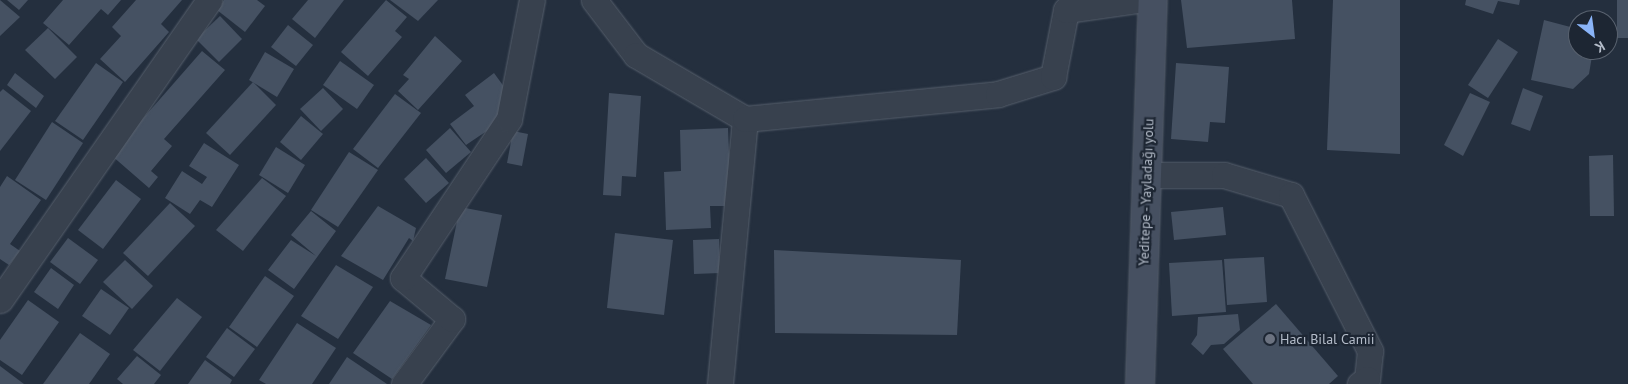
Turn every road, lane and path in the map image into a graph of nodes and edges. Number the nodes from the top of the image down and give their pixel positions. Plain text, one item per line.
1 (209, 0) edge
2 (532, 0) edge
3 (594, 0) edge
4 (1138, 0) edge
5 (1153, 0) edge
6 (746, 119) junction
7 (1147, 175) junction
8 (0, 300) edge
9 (404, 384) edge
10 (720, 384) edge
11 (1140, 384) edge
12 (1360, 384) edge

1 - 8 street
2 - 9 street
3 - 6 street
4 - 6 street
5 - 7 main road, Yeditepe - Yayladağı yolu
6 - 10 street
7 - 11 main road, Yeditepe - Yayladağı yolu
7 - 12 street

